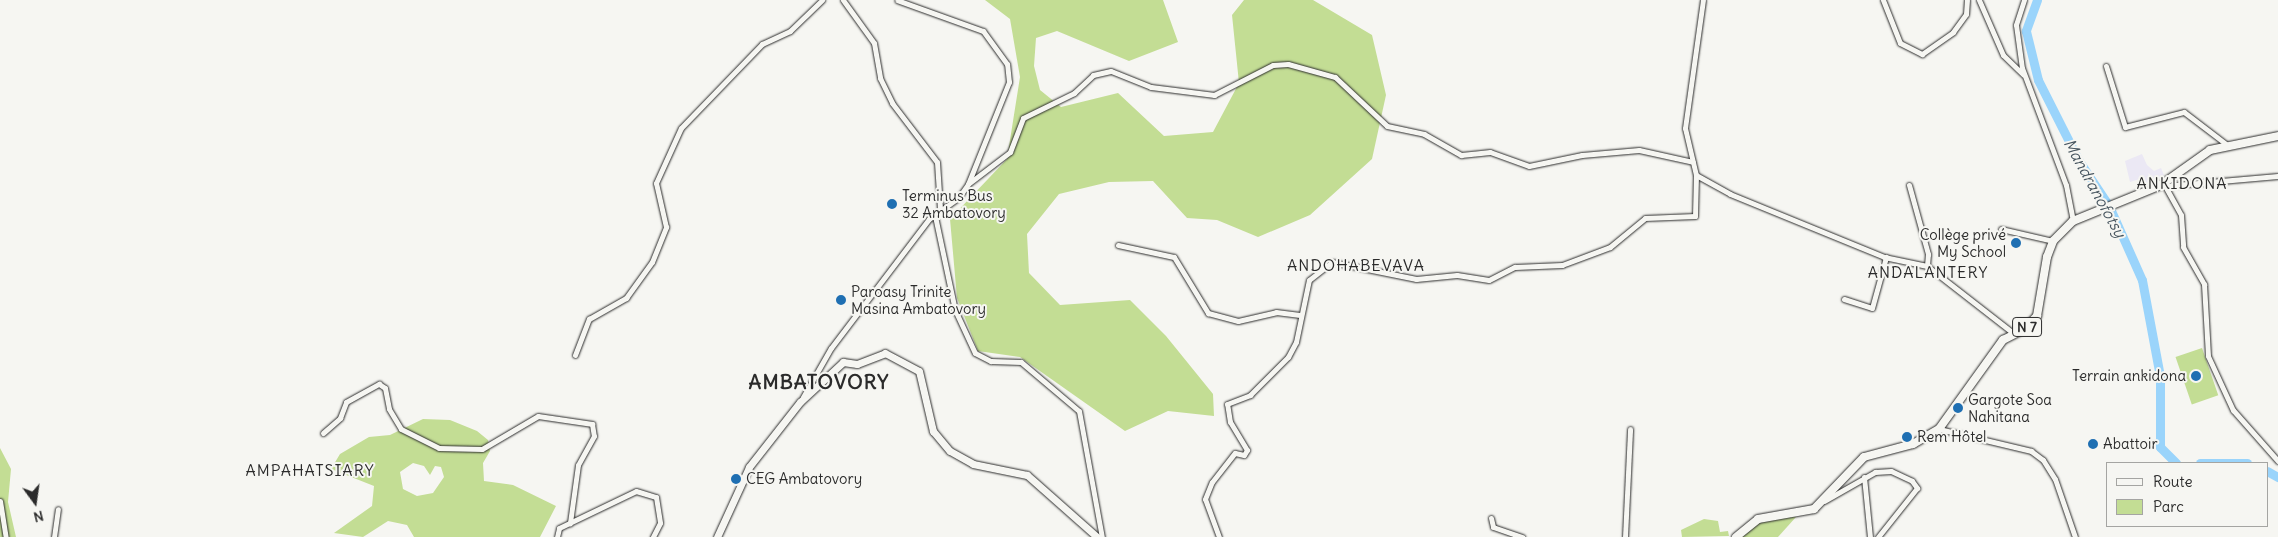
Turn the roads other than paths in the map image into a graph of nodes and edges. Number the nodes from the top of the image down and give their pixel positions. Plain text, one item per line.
1 (822, 0) edge
2 (843, 0) edge
3 (897, 0) edge
4 (1703, 0) edge
5 (1882, 0) edge
6 (1967, 0) edge
7 (1979, 0) edge
8 (2024, 0) edge
9 (2106, 66) dead end
10 (2023, 74) junction
11 (2278, 136) edge
12 (2226, 144) junction
13 (1693, 162) junction
14 (1696, 175) junction
15 (2278, 176) edge
16 (968, 184) junction
17 (1909, 185) dead end
18 (2163, 186) junction
19 (940, 209) junction
20 (935, 216) junction
21 (2073, 221) junction
22 (2001, 229) dead end
23 (2053, 241) junction
24 (1118, 245) dead end
25 (1886, 257) junction
26 (1927, 266) junction
27 (1844, 300) dead end
28 (1300, 315) junction
29 (2013, 333) junction
30 (575, 355) dead end
31 (800, 402) junction
32 (1630, 429) dead end
33 (1939, 429) junction
34 (324, 433) dead end
35 (2278, 461) edge
36 (1864, 477) junction
37 (0, 501) edge
38 (1824, 501) junction
39 (58, 509) dead end
40 (1491, 518) dead end
41 (570, 523) junction
42 (6, 537) edge
43 (54, 537) edge
44 (557, 537) edge
45 (653, 537) edge
46 (717, 537) edge
47 (1097, 537) edge
48 (1102, 537) edge
49 (1218, 537) edge
50 (1522, 537) edge
51 (1625, 537) edge
52 (1736, 537) edge
53 (1870, 537) edge
54 (1878, 537) edge
55 (2075, 537) edge

1 - 30 street
2 - 19 street
3 - 16 street
4 - 13 street
5 - 6 street
7 - 10 street
8 - 10 street
9 - 12 street
10 - 21 street
11 - 12 main road
12 - 18 main road
13 - 14 street
13 - 16 street
14 - 25 street
14 - 28 street
15 - 18 street
16 - 19 street
17 - 26 street
18 - 21 main road
18 - 35 street
19 - 20 street
20 - 31 street
20 - 48 street
21 - 23 main road
22 - 23 street
23 - 29 main road, N 7
24 - 28 street
25 - 26 street
25 - 27 street
26 - 29 street
28 - 49 street
29 - 33 main road, N 7
31 - 46 street
31 - 47 street
32 - 51 street
33 - 38 main road, N 7
33 - 55 street
34 - 41 street
36 - 38 street
36 - 53 street
36 - 54 street
37 - 42 street
38 - 52 main road, N 7
39 - 43 street
40 - 50 street
41 - 44 street
41 - 45 street

